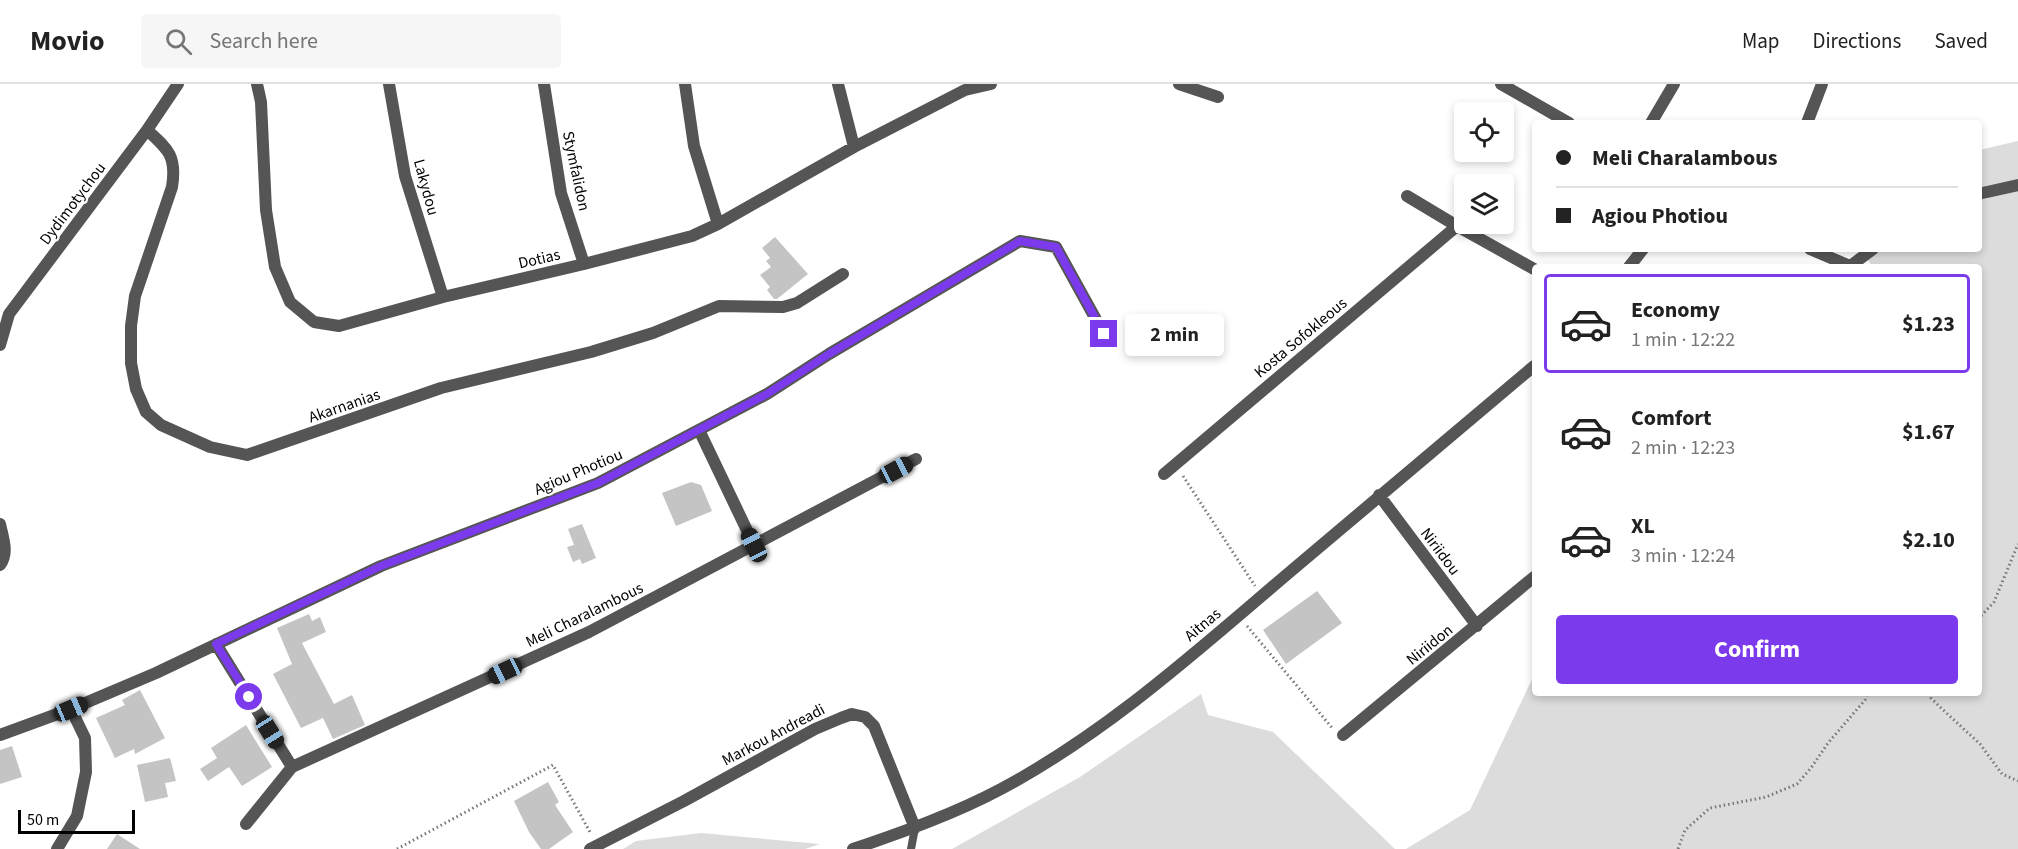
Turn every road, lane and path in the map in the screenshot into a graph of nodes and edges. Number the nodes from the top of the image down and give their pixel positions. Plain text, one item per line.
1 (178, 84) edge
2 (258, 84) edge
3 (389, 84) edge
4 (544, 84) edge
5 (686, 84) edge
6 (838, 84) edge
7 (991, 84) edge
8 (1179, 84) edge
9 (1501, 84) edge
10 (1674, 84) edge
11 (1822, 84) edge
12 (965, 87) edge
13 (1218, 97) dead end
14 (1564, 120) edge
15 (1652, 120) edge
16 (1808, 120) edge
17 (147, 130) junction
18 (854, 147) junction
19 (2018, 185) edge
20 (1982, 193) edge
21 (1407, 196) dead end
22 (718, 224) junction
23 (1454, 224) edge
24 (1454, 229) edge
25 (1471, 234) edge
26 (1641, 252) edge
27 (1817, 252) edge
28 (1869, 252) edge
29 (584, 264) junction
30 (1631, 264) edge
31 (1844, 264) edge
32 (1852, 264) edge
33 (1532, 268) edge
34 (843, 274) dead end
35 (443, 297) junction
36 (1104, 334) dead end
37 (0, 345) edge
38 (1532, 368) edge
39 (699, 430) junction
40 (916, 459) dead end
41 (1175, 465) junction
42 (1164, 474) dead end
43 (1380, 495) junction
44 (0, 524) edge
45 (2018, 544) edge
46 (754, 545) junction
47 (0, 565) edge
48 (1532, 579) edge
49 (1261, 596) junction
50 (1239, 615) junction
51 (1982, 615) edge
52 (1477, 626) junction
53 (216, 644) junction
54 (1866, 696) edge
55 (1931, 696) edge
56 (71, 709) junction
57 (0, 735) edge
58 (1343, 735) joint
59 (292, 767) junction
60 (2018, 781) edge
61 (246, 824) dead end
62 (915, 828) junction
63 (593, 847) edge
64 (57, 849) edge
65 (397, 849) edge
66 (854, 849) edge
67 (911, 849) edge
68 (1678, 849) edge

1 - 17 street, Dydimotychou
2 - 35 street, Dotias
3 - 35 street, Lakydou
4 - 29 street, Stymfalidon
5 - 22 street
6 - 18 street
7 - 12 street, Dotias
8 - 13 street
9 - 14 street
10 - 15 street
11 - 16 street
12 - 18 street, Dotias
17 - 34 street, Akarnanias
17 - 37 street, Dydimotychou
18 - 22 street, Dotias
19 - 20 street
21 - 23 street
22 - 29 street, Dotias
24 - 41 street, Kosta Sofokleous
25 - 33 street
26 - 30 street
27 - 31 street
28 - 32 street
29 - 35 street, Dotias
36 - 39 street, Agiou Photiou
38 - 43 street, Aitnas
39 - 46 street
39 - 53 street, Agiou Photiou
40 - 46 street, Meli Charalambous
41 - 42 street, Kosta Sofokleous
41 - 49 path
43 - 49 street, Aitnas
43 - 52 street, Niriidou
44 - 47 street
45 - 51 path
46 - 59 street, Meli Charalambous
48 - 52 street, Niriidon
49 - 50 street, Aitnas
50 - 58 path
50 - 62 street, Aitnas
52 - 58 street, Niriidon
53 - 56 street, Agiou Photiou
53 - 59 street
54 - 68 path
55 - 60 path
56 - 57 street, Agiou Photiou
56 - 64 street
59 - 61 street
62 - 63 street, Markou Andreadi
62 - 66 street, Aitnas
62 - 67 lane
63 - 65 path

